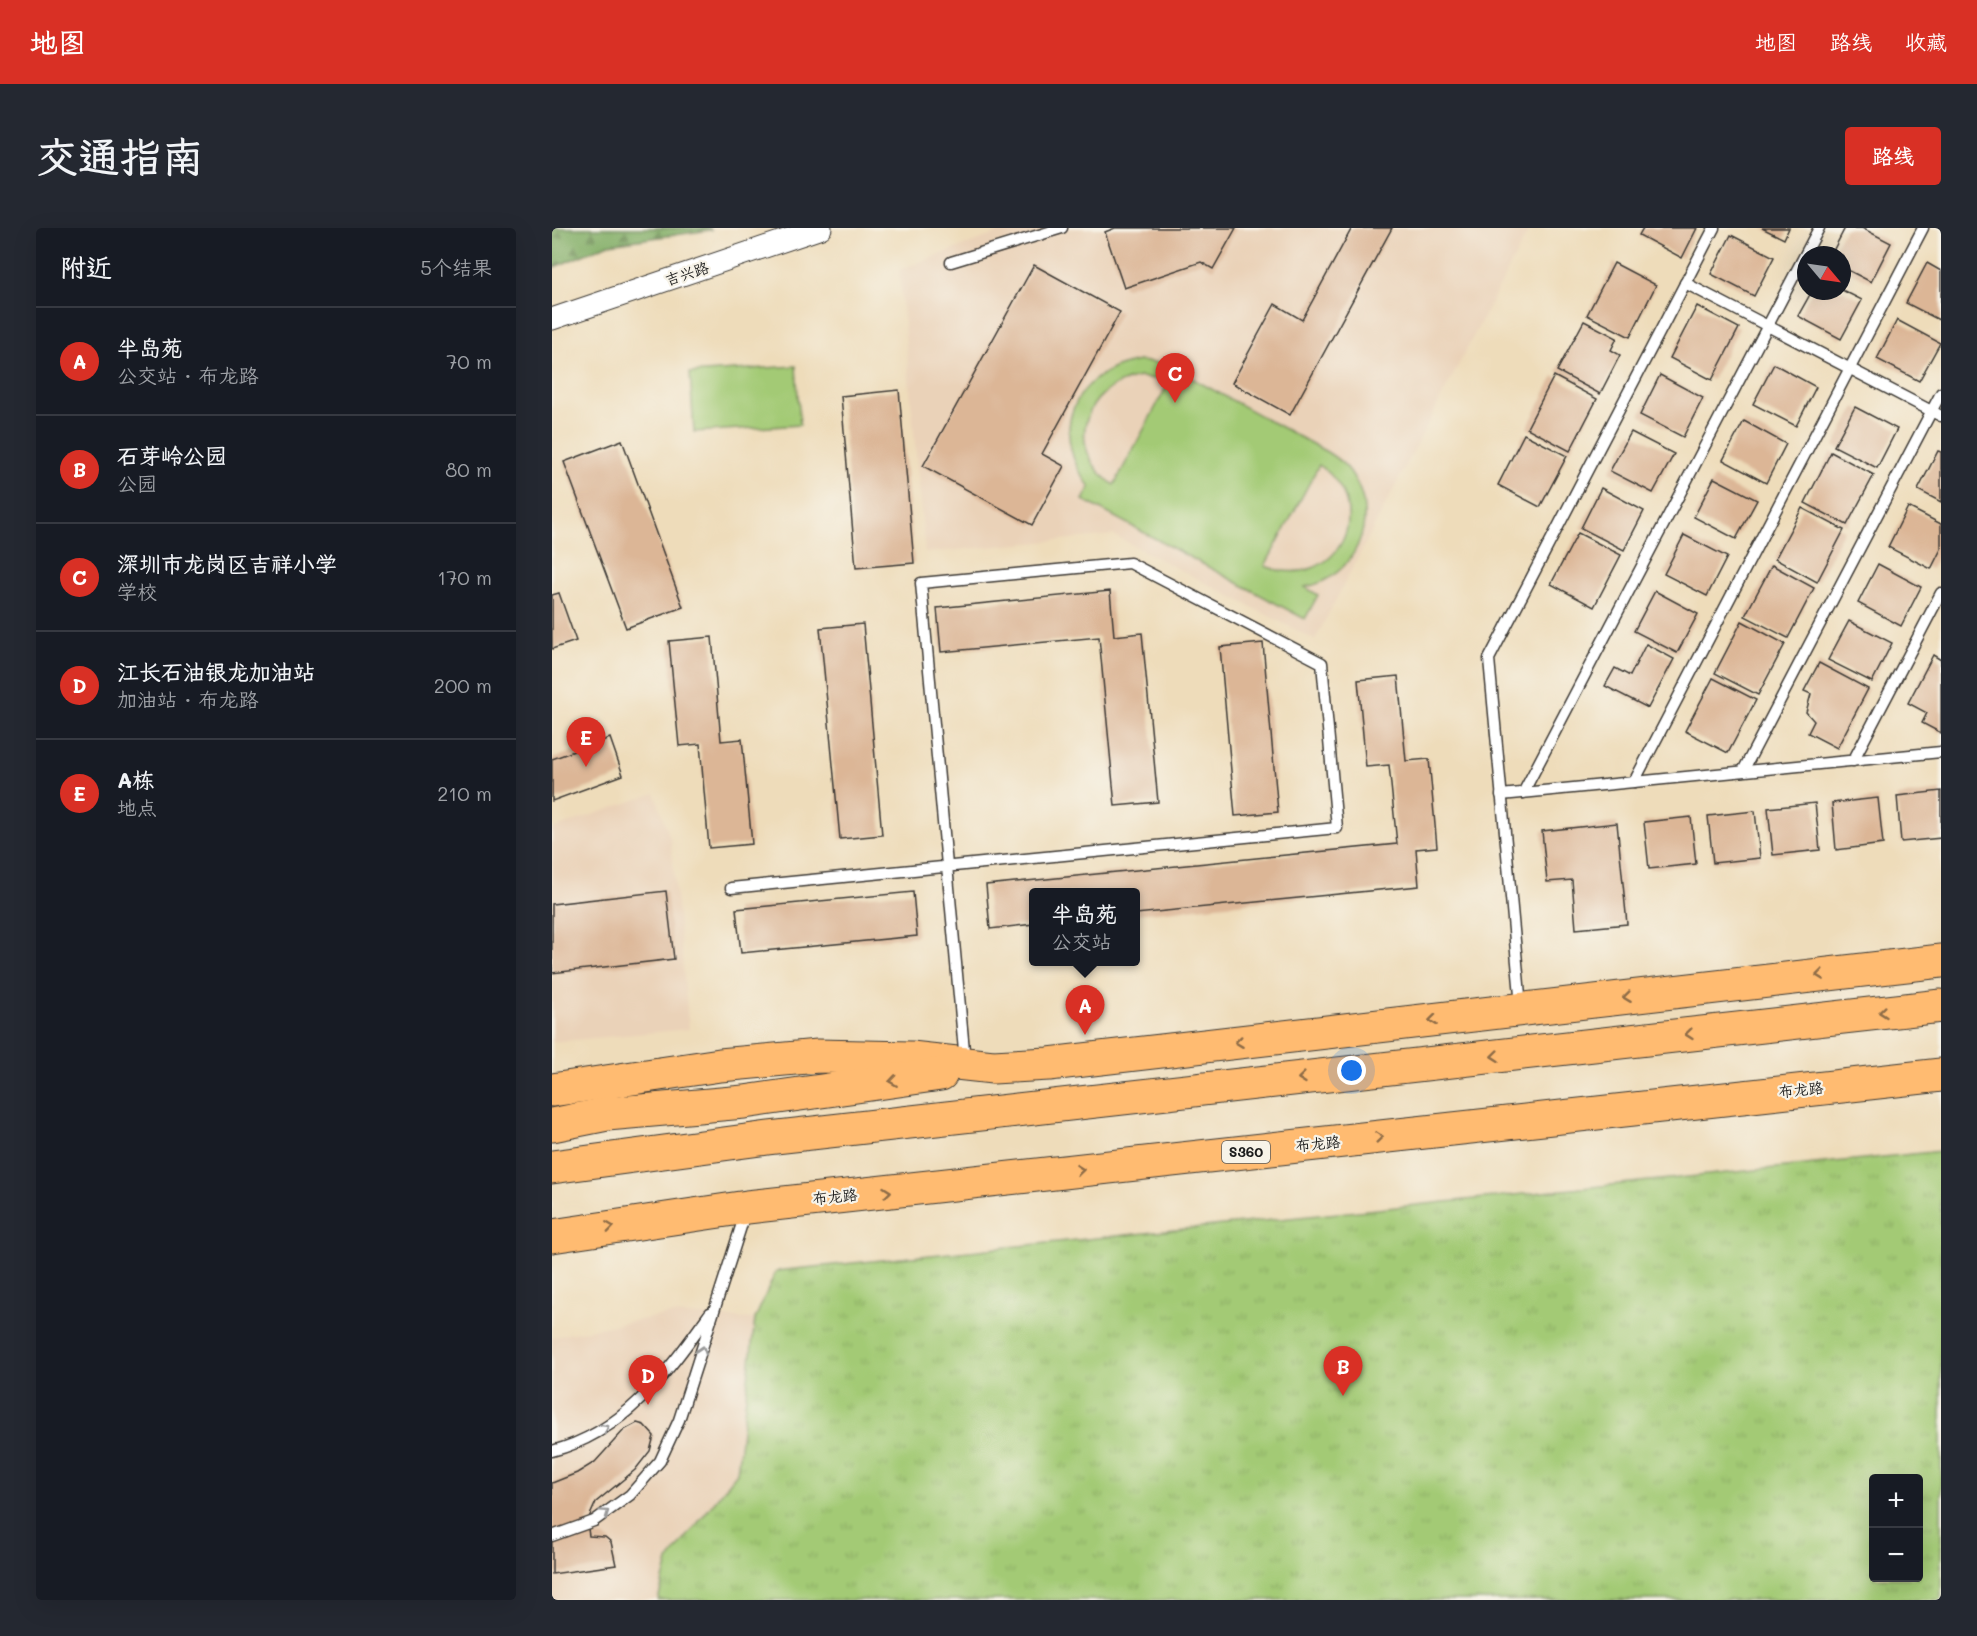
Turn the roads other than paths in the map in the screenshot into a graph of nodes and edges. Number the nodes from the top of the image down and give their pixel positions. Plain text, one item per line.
1 (821, 228) edge
2 (1062, 228) edge
3 (1714, 228) edge
4 (1819, 228) edge
5 (1923, 228) edge
6 (951, 262) dead end
7 (1685, 283) junction
8 (552, 319) edge
9 (1768, 326) junction
10 (1850, 369) junction
11 (1941, 393) edge
12 (1936, 414) edge
13 (1941, 592) edge
14 (1941, 752) edge
15 (1853, 761) junction
16 (1743, 771) junction
17 (1634, 782) junction
18 (1523, 793) junction
19 (1501, 795) junction
20 (948, 866) junction
21 (731, 888) dead end
22 (1941, 961) edge
23 (1941, 1006) edge
24 (1521, 1010) junction
25 (979, 1066) junction
26 (1941, 1075) edge
27 (552, 1090) edge
28 (607, 1114) junction
29 (552, 1125) edge
30 (768, 1138) junction
31 (552, 1142) edge
32 (552, 1167) edge
33 (747, 1207) junction
34 (552, 1236) edge
35 (716, 1305) junction
36 (552, 1451) edge
37 (552, 1536) edge

1 - 8 street, 吉兴路
2 - 6 lane
3 - 7 lane
4 - 9 lane
5 - 10 lane
7 - 9 lane
7 - 19 lane
9 - 10 lane
9 - 18 lane
10 - 12 lane
10 - 17 lane
11 - 12 lane
12 - 16 lane
13 - 15 lane
14 - 15 lane
15 - 16 lane
16 - 17 lane
17 - 18 lane
18 - 19 lane
19 - 24 lane
20 - 20 lane
20 - 21 lane
20 - 25 lane
22 -> 24 main road
23 -> 30 main road
24 -> 25 main road
25 - 27 main road
25 -> 28 main road
33 -> 26 main road, 布龙路 / S360
28 - 29 main road
28 - 30 main road
28 - 31 main road
30 - 32 main road
34 -> 33 main road, 布龙路 / S360
33 - 35 lane
36 -> 35 lane
37 -> 35 lane

